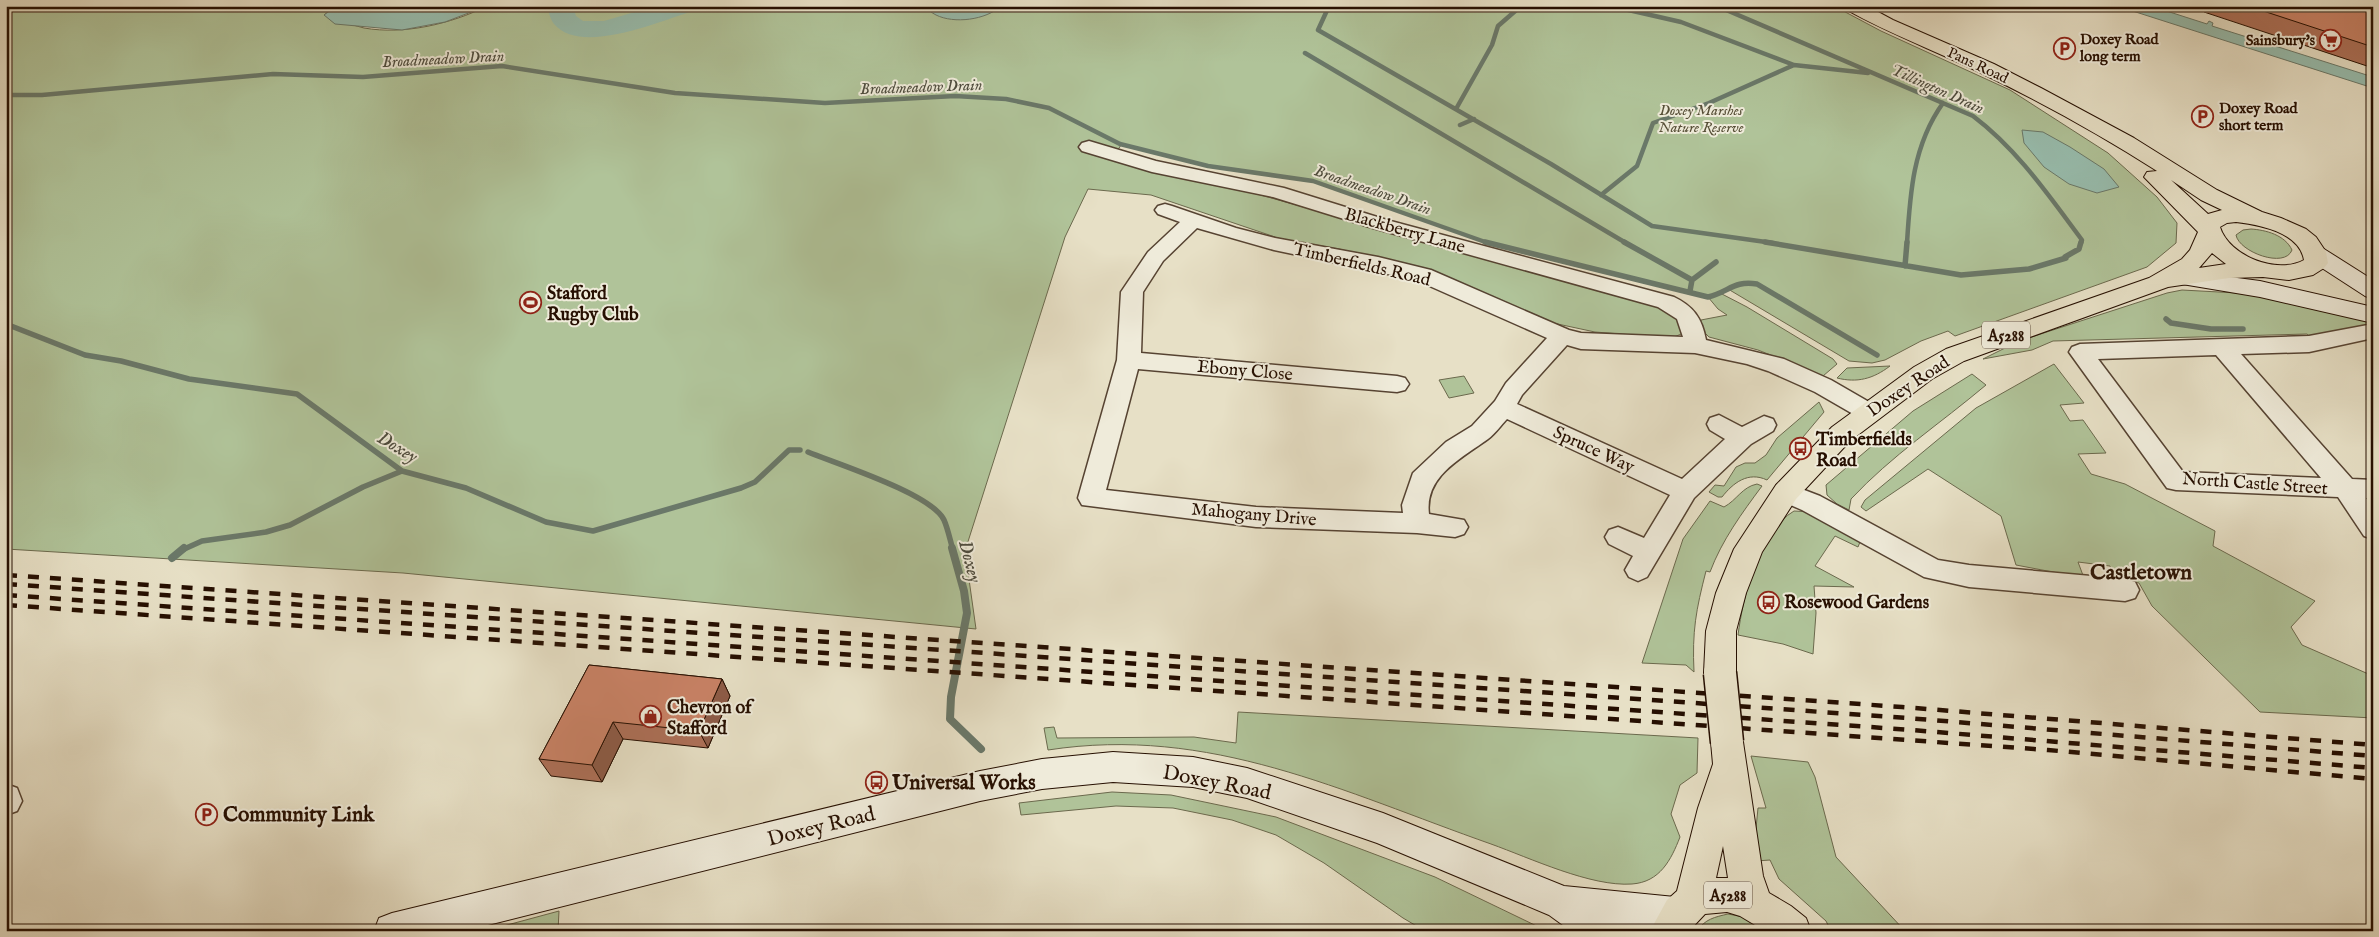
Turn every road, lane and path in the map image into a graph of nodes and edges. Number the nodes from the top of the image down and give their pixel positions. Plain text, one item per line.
1 (1853, 6) edge
2 (2100, 129) junction
3 (1089, 147) dead end
4 (1165, 210) dead end
5 (2253, 216) junction
6 (1195, 219) junction
7 (2208, 230) junction
8 (2316, 254) junction
9 (2275, 272) junction
10 (2184, 278) junction
11 (2157, 283) junction
12 (2373, 292) edge
13 (2373, 310) edge
14 (2373, 315) edge
15 (2373, 332) edge
16 (1562, 336) junction
17 (1696, 345) junction
18 (2223, 348) junction
19 (1129, 360) junction
20 (1396, 384) dead end
21 (1503, 407) junction
22 (1868, 412) junction
23 (1719, 424) dead end
24 (1764, 425) dead end
25 (1742, 438) junction
26 (2346, 489) junction
27 (2373, 489) edge
28 (1685, 491) junction
29 (1786, 492) junction
30 (1416, 523) junction
31 (1455, 527) dead end
32 (2373, 529) edge
33 (1618, 537) dead end
34 (2108, 581) dead end
35 (1728, 753) junction
36 (1755, 902) junction
37 (1562, 903) junction
38 (1679, 916) edge
39 (392, 931) edge
40 (1602, 931) edge
41 (1793, 931) edge

1 - 2 main road, Pans Road / A5288
2 - 5 main road, Pans Road / A5288
2 - 7 main road, Pans Road / A5288
3 - 17 street, Blackberry Lane
4 - 6 street, Timberfields Road
5 - 7 main road, A5288
5 - 8 main road, A5288
6 - 16 street, Timberfields Road
6 - 19 street, Mahogany Drive
7 - 9 main road, A5288
7 - 11 main road, Doxey Road / A5288
8 - 9 main road, A5288
8 - 12 street
9 - 10 main road, Doxey Road / A5288
9 - 13 street, Doxey Road
10 - 11 main road, Doxey Road / A5288
10 - 14 street
11 - 22 main road, Doxey Road / A5288
15 - 18 street
16 - 17 street, Timberfields Road
16 - 21 street
17 - 22 street, Timberfields Road
18 - 26 street
18 - 26 street, North Castle Street
19 - 20 street, Ebony Close
19 - 30 street, Mahogany Drive
21 - 28 street, Spruce Way
21 - 30 street
22 - 29 main road, Doxey Road / A5288
23 - 25 street
24 - 25 street
25 - 28 street
26 - 27 street, North Castle Street
26 - 32 street
28 - 33 street
29 - 34 street
29 - 35 main road, Doxey Road / A5288, bridge
30 - 31 street, Mahogany Drive
35 - 36 main road, Doxey Road / A5288
35 - 38 main road, Doxey Road / A5288
36 - 38 main road, A5288
36 - 41 main road, A5288
37 - 38 street, Doxey Road
37 - 39 street, Doxey Road
37 - 40 street, Doxey Road

